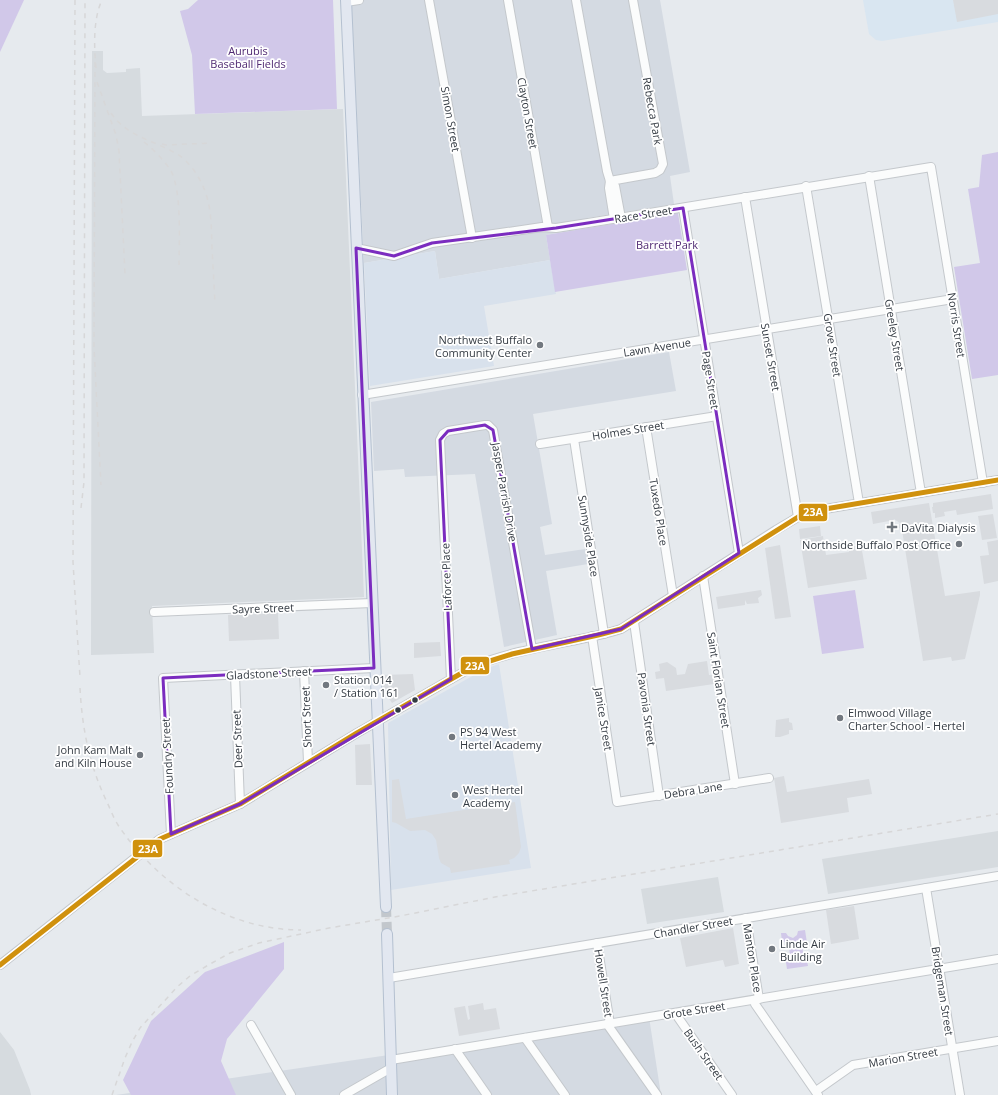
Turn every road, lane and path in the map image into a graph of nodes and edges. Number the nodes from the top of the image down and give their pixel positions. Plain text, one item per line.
1 (359, 0) edge
2 (429, 0) edge
3 (508, 0) edge
4 (576, 0) edge
5 (633, 0) edge
6 (346, 1) edge
7 (931, 167) joint
8 (869, 176) junction
9 (610, 181) junction
10 (806, 186) junction
11 (745, 196) junction
12 (683, 208) junction
13 (617, 218) junction
14 (548, 227) junction
15 (472, 238) junction
16 (356, 248) junction
17 (953, 299) junction
18 (891, 310) junction
19 (829, 320) junction
20 (766, 330) junction
21 (704, 339) junction
22 (362, 396) junction
23 (717, 416) junction
24 (646, 427) junction
25 (574, 439) junction
26 (540, 444) dead end
27 (442, 475) joint
28 (998, 480) edge
29 (983, 483) junction
30 (921, 493) junction
31 (859, 503) junction
32 (798, 517) junction
33 (739, 553) junction
34 (703, 576) junction
35 (674, 596) junction
36 (372, 603) junction
37 (154, 612) dead end
38 (634, 622) junction
39 (604, 634) junction
40 (592, 636) junction
41 (532, 649) junction
42 (374, 668) junction
43 (304, 671) junction
44 (235, 675) junction
45 (163, 678) joint
46 (451, 679) junction
47 (377, 721) junction
48 (308, 762) junction
49 (768, 778) dead end
50 (735, 784) junction
51 (659, 796) junction
52 (617, 802) joint
53 (240, 804) junction
54 (171, 834) junction
55 (998, 876) edge
56 (926, 888) junction
57 (386, 907) tunnel mouth
58 (746, 918) junction
59 (387, 934) tunnel mouth
60 (597, 943) junction
61 (998, 959) edge
62 (0, 965) edge
63 (940, 969) junction
64 (389, 978) junction
65 (757, 999) junction
66 (675, 1013) junction
67 (608, 1024) junction
68 (251, 1025) dead end
69 (525, 1038) junction
70 (998, 1040) edge
71 (952, 1048) junction
72 (455, 1049) junction
73 (391, 1064) junction
74 (817, 1093) edge
75 (291, 1095) edge
76 (344, 1095) edge
77 (392, 1095) edge
78 (487, 1095) edge
79 (565, 1095) edge
80 (657, 1095) edge
81 (732, 1095) edge
82 (960, 1095) edge

1 - 6 street
2 - 15 street, Simon Street
3 - 14 street, Clayton Street
4 - 9 street
5 - 9 street, Rebecca Park
6 - 16 main road
7 - 8 street, Race Street
7 - 17 street, Norris Street
8 - 10 street, Race Street
8 - 18 street, Greeley Street
9 - 13 street
10 - 11 street, Race Street
10 - 19 street, Grove Street
11 - 12 street, Race Street
11 - 20 street, Sunset Street
12 - 13 street, Race Street
12 - 21 street, Page Street
13 - 14 street, Race Street
14 - 15 street, Race Street
15 - 16 street, Race Street
16 - 22 main road
17 - 18 street, Lawn Avenue
17 - 29 street, Norris Street
18 - 19 street, Lawn Avenue
18 - 30 street, Greeley Street
19 - 20 street, Lawn Avenue
19 - 31 street, Grove Street
20 - 21 street, Lawn Avenue
20 - 32 street, Sunset Street
21 - 22 street, Lawn Avenue
21 - 23 street, Page Street
22 - 36 main road
23 - 24 street, Holmes Street
23 - 33 street, Page Street
24 - 25 street, Holmes Street
24 - 35 street, Tuxedo Place
25 - 26 street, Holmes Street
25 - 39 street, Sunnyside Place
27 - 41 street, Jasper Parrish Drive
27 - 46 street, Laforce Place
28 - 29 street
29 - 30 street
30 - 31 street
31 - 32 street
32 - 33 street
33 - 34 street
34 - 35 street
34 - 50 street, Saint Florian Street
35 - 38 street
36 - 37 street, Sayre Street
36 - 42 main road
38 - 39 street
38 - 51 street, Pavonia Street
39 - 40 street
40 - 41 street
40 - 52 street, Janice Street
41 - 46 street
42 - 43 street, Gladstone Street
42 - 47 main road
43 - 44 street, Gladstone Street
43 - 48 street, Short Street
44 - 45 street, Gladstone Street
44 - 53 street, Deer Street
45 - 54 street, Foundry Street
46 - 47 street
47 - 48 street
47 - 57 main road
48 - 53 street
49 - 50 street, Debra Lane
50 - 51 street, Debra Lane
51 - 52 street, Debra Lane
53 - 54 street
54 - 62 street
55 - 56 street, Chandler Street
56 - 58 street, Chandler Street
56 - 63 street, Bridgeman Street
58 - 60 street, Chandler Street
58 - 65 street, Manton Place
59 - 64 main road
60 - 64 street, Chandler Street
60 - 67 street, Howell Street
61 - 63 street, Grote Street
63 - 65 street, Grote Street
63 - 71 street, Bridgeman Street
64 - 73 main road
65 - 66 street, Grote Street
65 - 74 street, Manton Place
66 - 67 street, Grote Street
66 - 81 street, Bush Street
67 - 69 street, Grote Street
67 - 80 street, Howell Street
68 - 75 street
69 - 72 street, Grote Street
69 - 79 street
70 - 71 street, Marion Street
71 - 74 street, Marion Street
71 - 82 street, Bridgeman Street
72 - 73 street, Grote Street
72 - 78 street
73 - 76 street
73 - 77 main road

